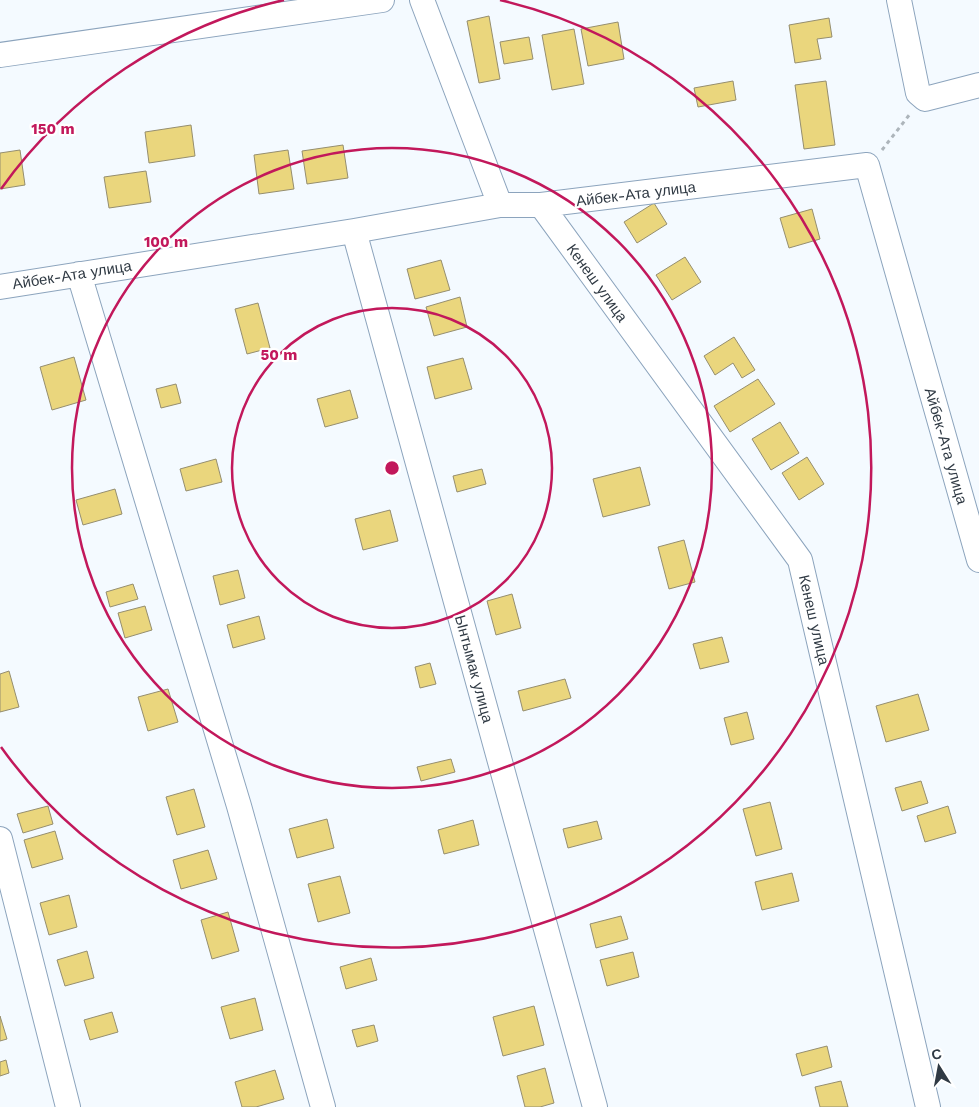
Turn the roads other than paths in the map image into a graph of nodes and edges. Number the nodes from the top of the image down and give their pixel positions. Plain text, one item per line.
1 (382, 0) edge
2 (422, 0) edge
3 (899, 0) edge
4 (0, 55) edge
5 (979, 85) edge
6 (500, 205) junction
7 (540, 205) junction
8 (354, 231) junction
9 (79, 274) junction
10 (0, 287) edge
11 (979, 560) edge
12 (0, 839) edge
13 (68, 1107) edge
14 (323, 1107) edge
15 (595, 1107) edge
16 (928, 1107) edge

1 - 4 street
2 - 6 street
3 - 5 street
6 - 7 street, Айбек-Ата улица
6 - 8 street, Айбек-Ата улица
7 - 11 street, Айбек-Ата улица
7 - 16 street, Кенеш улица
8 - 9 street, Айбек-Ата улица
8 - 15 street, Ынтымак улица
9 - 10 street, Айбек-Ата улица
9 - 14 street
12 - 13 street

